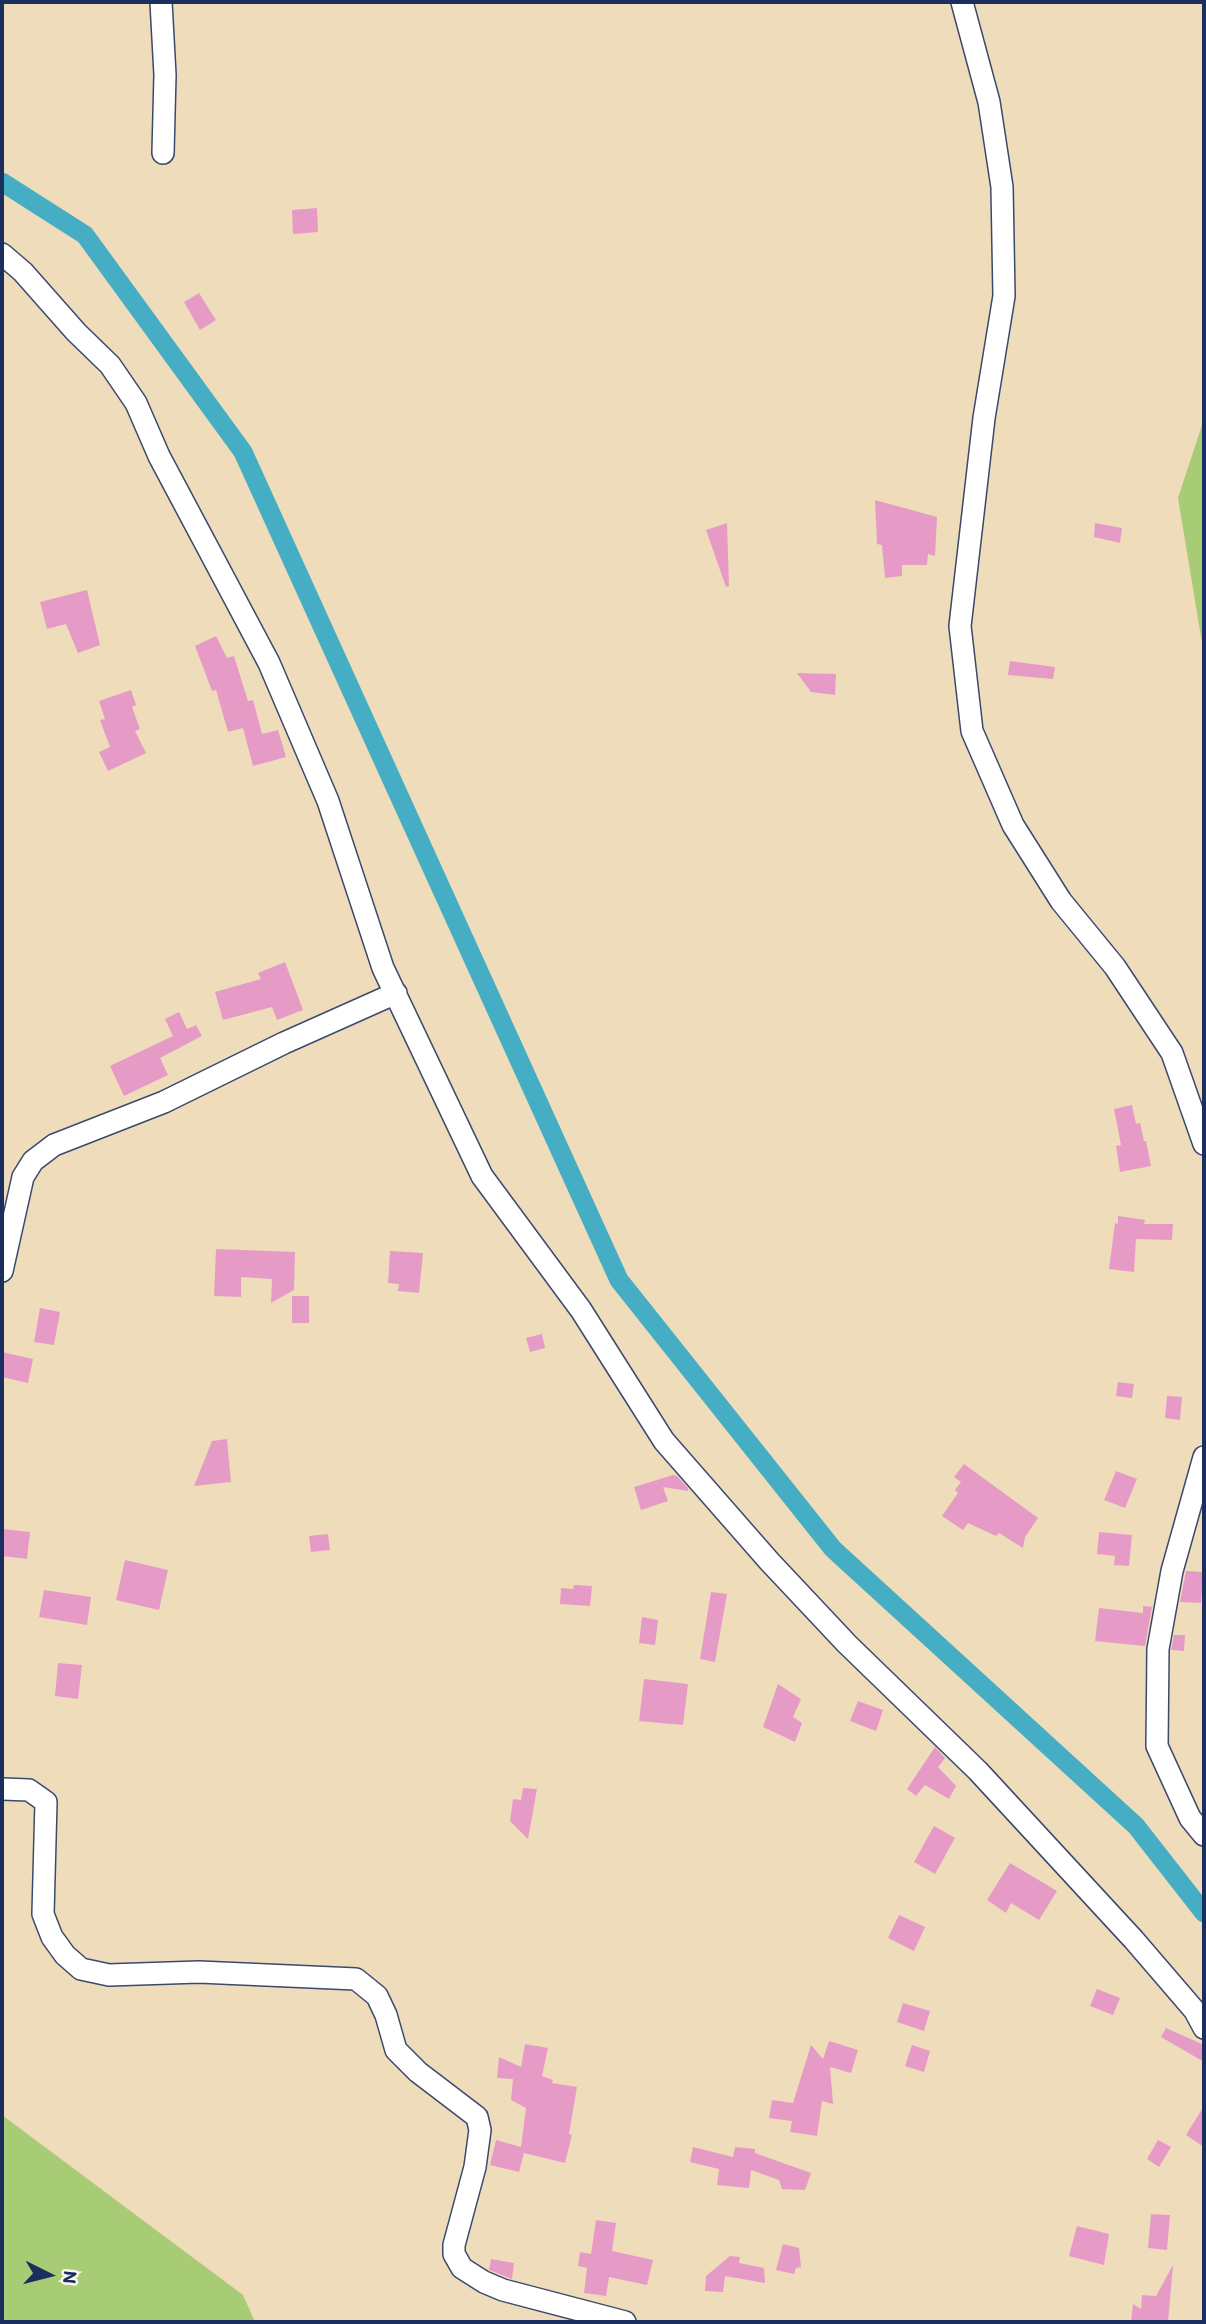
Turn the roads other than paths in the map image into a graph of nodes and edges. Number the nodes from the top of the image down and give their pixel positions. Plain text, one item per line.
1 (160, 2) edge
2 (962, 2) edge
3 (163, 153) dead end
4 (2, 254) edge
5 (396, 993) junction
6 (1204, 1144) edge
7 (2, 1271) edge
8 (1204, 1457) edge
9 (2, 1789) edge
10 (1204, 1835) edge
11 (1204, 2028) edge
12 (625, 2322) edge

1 - 3 street
2 - 6 street
4 - 5 street
5 - 7 street
5 - 11 street
8 - 10 street
9 - 12 street

